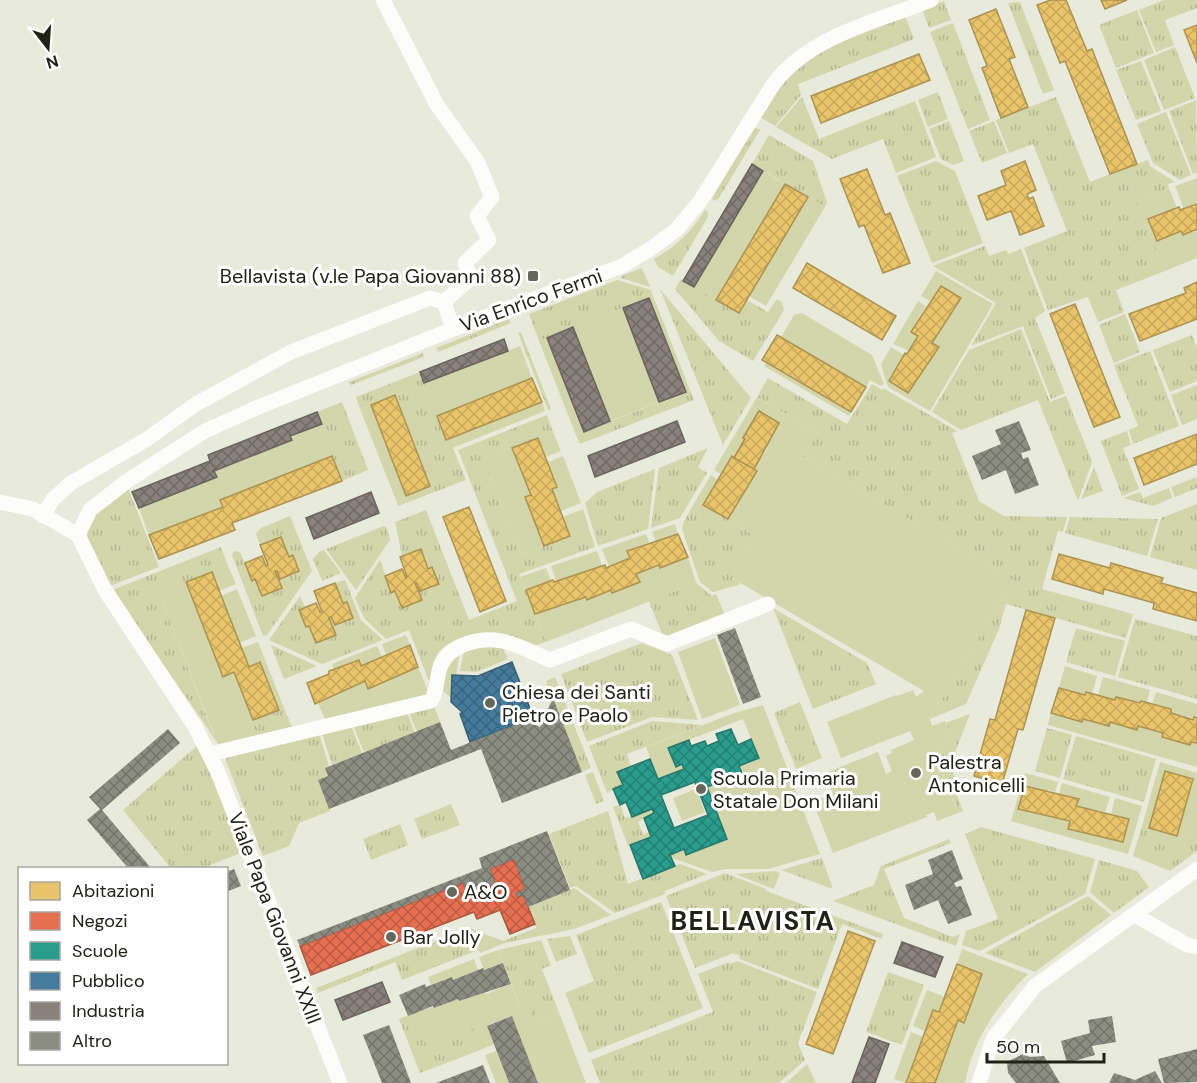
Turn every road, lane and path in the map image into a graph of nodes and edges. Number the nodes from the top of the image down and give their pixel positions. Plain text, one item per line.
1 (383, 0) edge
2 (931, 0) edge
3 (444, 302) junction
4 (453, 329) junction
5 (0, 502) edge
6 (43, 516) junction
7 (78, 535) junction
8 (768, 604) dead end
9 (210, 754) junction
10 (1197, 869) edge
11 (1135, 915) junction
12 (1197, 948) edge
13 (340, 1083) edge
14 (979, 1083) edge

1 - 3 street
2 - 4 street, Via Enrico Fermi
3 - 4 street
3 - 6 street
4 - 7 street, Via Enrico Fermi
5 - 6 street
6 - 7 street
7 - 9 street, Viale Papa Giovanni XXIII
8 - 9 street
9 - 13 street, Viale Papa Giovanni XXIII
10 - 11 street
11 - 12 street
11 - 14 street

